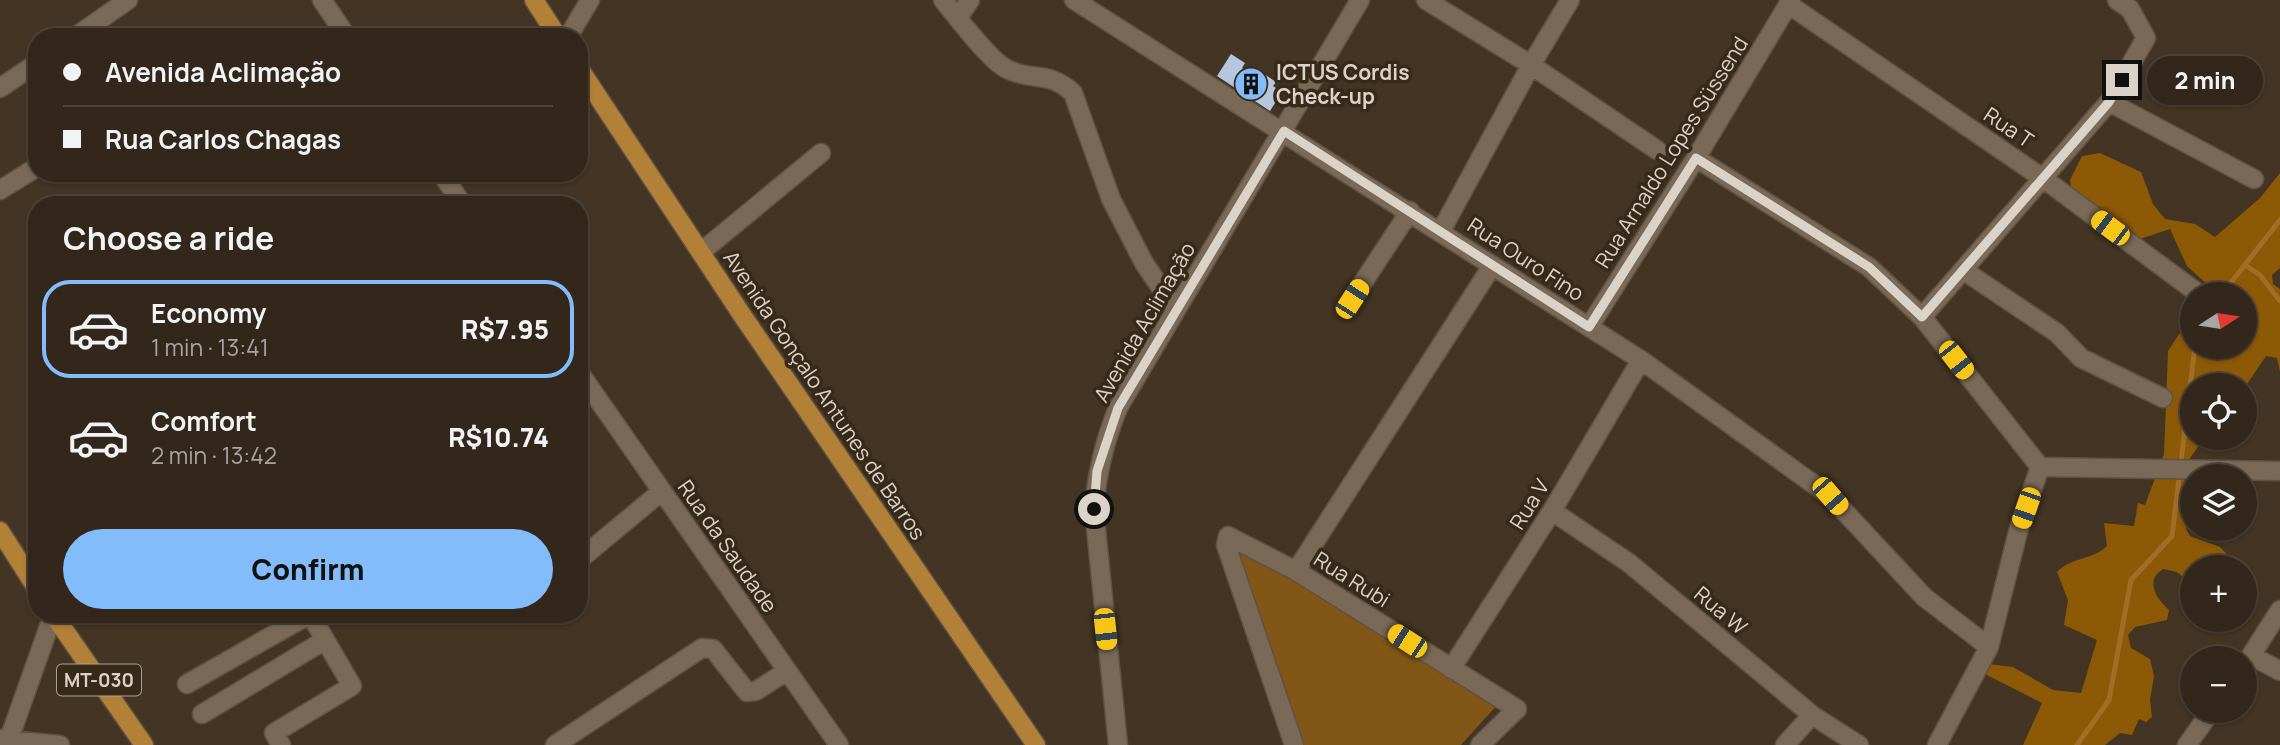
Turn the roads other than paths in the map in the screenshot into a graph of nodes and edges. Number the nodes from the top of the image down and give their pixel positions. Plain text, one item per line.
1 (128, 0) edge
2 (322, 0) edge
3 (534, 0) edge
4 (590, 0) edge
5 (943, 0) edge
6 (970, 0) edge
7 (1074, 0) edge
8 (1360, 0) edge
9 (1426, 0) edge
10 (1570, 0) edge
11 (2118, 0) edge
12 (1789, 2) edge
13 (958, 18) junction
14 (88, 28) edge
15 (341, 28) edge
16 (552, 28) edge
17 (573, 28) edge
18 (1531, 65) junction
19 (28, 69) edge
20 (588, 82) edge
21 (0, 89) edge
22 (2109, 102) junction
23 (1284, 131) junction
24 (1657, 150) dead end
25 (821, 153) dead end
26 (1696, 158) junction
27 (28, 173) edge
28 (2044, 179) junction
29 (2254, 179) dead end
30 (0, 190) edge
31 (1410, 211) junction
32 (1441, 231) junction
33 (701, 252) junction
34 (1492, 266) junction
35 (1963, 270) junction
36 (2183, 282) edge
37 (1352, 299) dead end
38 (1177, 310) junction
39 (1922, 317) junction
40 (1589, 327) junction
41 (1641, 360) junction
42 (588, 385) edge
43 (2163, 398) dead end
44 (2040, 467) junction
45 (2280, 471) edge
46 (662, 491) junction
47 (1552, 511) junction
48 (0, 531) edge
49 (588, 553) edge
50 (28, 562) edge
51 (1296, 571) junction
52 (2280, 610) edge
53 (50, 623) edge
54 (59, 623) edge
55 (294, 623) edge
56 (315, 623) edge
57 (325, 640) junction
58 (2257, 646) edge
59 (1989, 647) junction
60 (2257, 663) edge
61 (1451, 669) junction
62 (787, 671) junction
63 (2280, 671) edge
64 (187, 684) dead end
65 (202, 714) dead end
66 (1812, 715) junction
67 (2203, 723) edge
68 (5, 741) edge
69 (1485, 744) edge
70 (60, 745) edge
71 (144, 745) edge
72 (281, 745) edge
73 (555, 745) edge
74 (839, 745) edge
75 (1036, 745) edge
76 (1118, 745) edge
77 (1294, 745) edge
78 (1785, 745) edge
79 (1858, 745) edge
80 (1937, 745) edge
81 (2187, 745) edge

1 - 14 street
2 - 15 street
3 - 16 main road
4 - 17 street
5 - 13 street
6 - 13 street
7 - 23 street, Rua Ouro Fino
8 - 23 street, Avenida Aclimação
9 - 18 street
10 - 18 street
11 - 22 street
12 - 26 street, Rua Arnaldo Lopes Süssend
12 - 28 street, Rua T
13 - 38 street
18 - 24 street
18 - 32 street
19 - 21 street
20 - 33 main road, Avenida Gonçalo Antunes de Barros
22 - 28 street
22 - 29 street
23 - 31 street, Rua Ouro Fino
23 - 38 street, Avenida Aclimação
25 - 33 street
26 - 39 street
26 - 40 street, Rua Arnaldo Lopes Süssend
27 - 30 street
28 - 35 street
28 - 36 street, Rua T
31 - 32 street, Rua Ouro Fino
31 - 37 street
32 - 34 street, Rua Ouro Fino
33 - 75 main road, Avenida Gonçalo Antunes de Barros
34 - 40 street, Rua Ouro Fino
34 - 51 street
35 - 39 street
35 - 43 street
38 - 76 street, Avenida Aclimação
39 - 44 street
40 - 41 street, Rua Ouro Fino
41 - 47 street, Rua V
41 - 59 street, Rua Ouro Fino
42 - 46 street, Rua da Saudade
44 - 45 street
44 - 59 street
46 - 49 street
46 - 62 street, Rua da Saudade
47 - 61 street, Rua V
47 - 66 street, Rua W
48 - 50 main road
51 - 61 street, Rua Rubi
51 - 77 street, Rua Rubi
52 - 58 street
53 - 68 street
54 - 71 main road, MT-030
55 - 64 street
56 - 57 street
57 - 65 street
57 - 72 street
59 - 80 street
60 - 63 street
61 - 69 street, Rua Rubi
62 - 73 street
62 - 74 street, Rua da Saudade
66 - 78 street
66 - 79 street, Rua W
67 - 81 street
68 - 70 street

